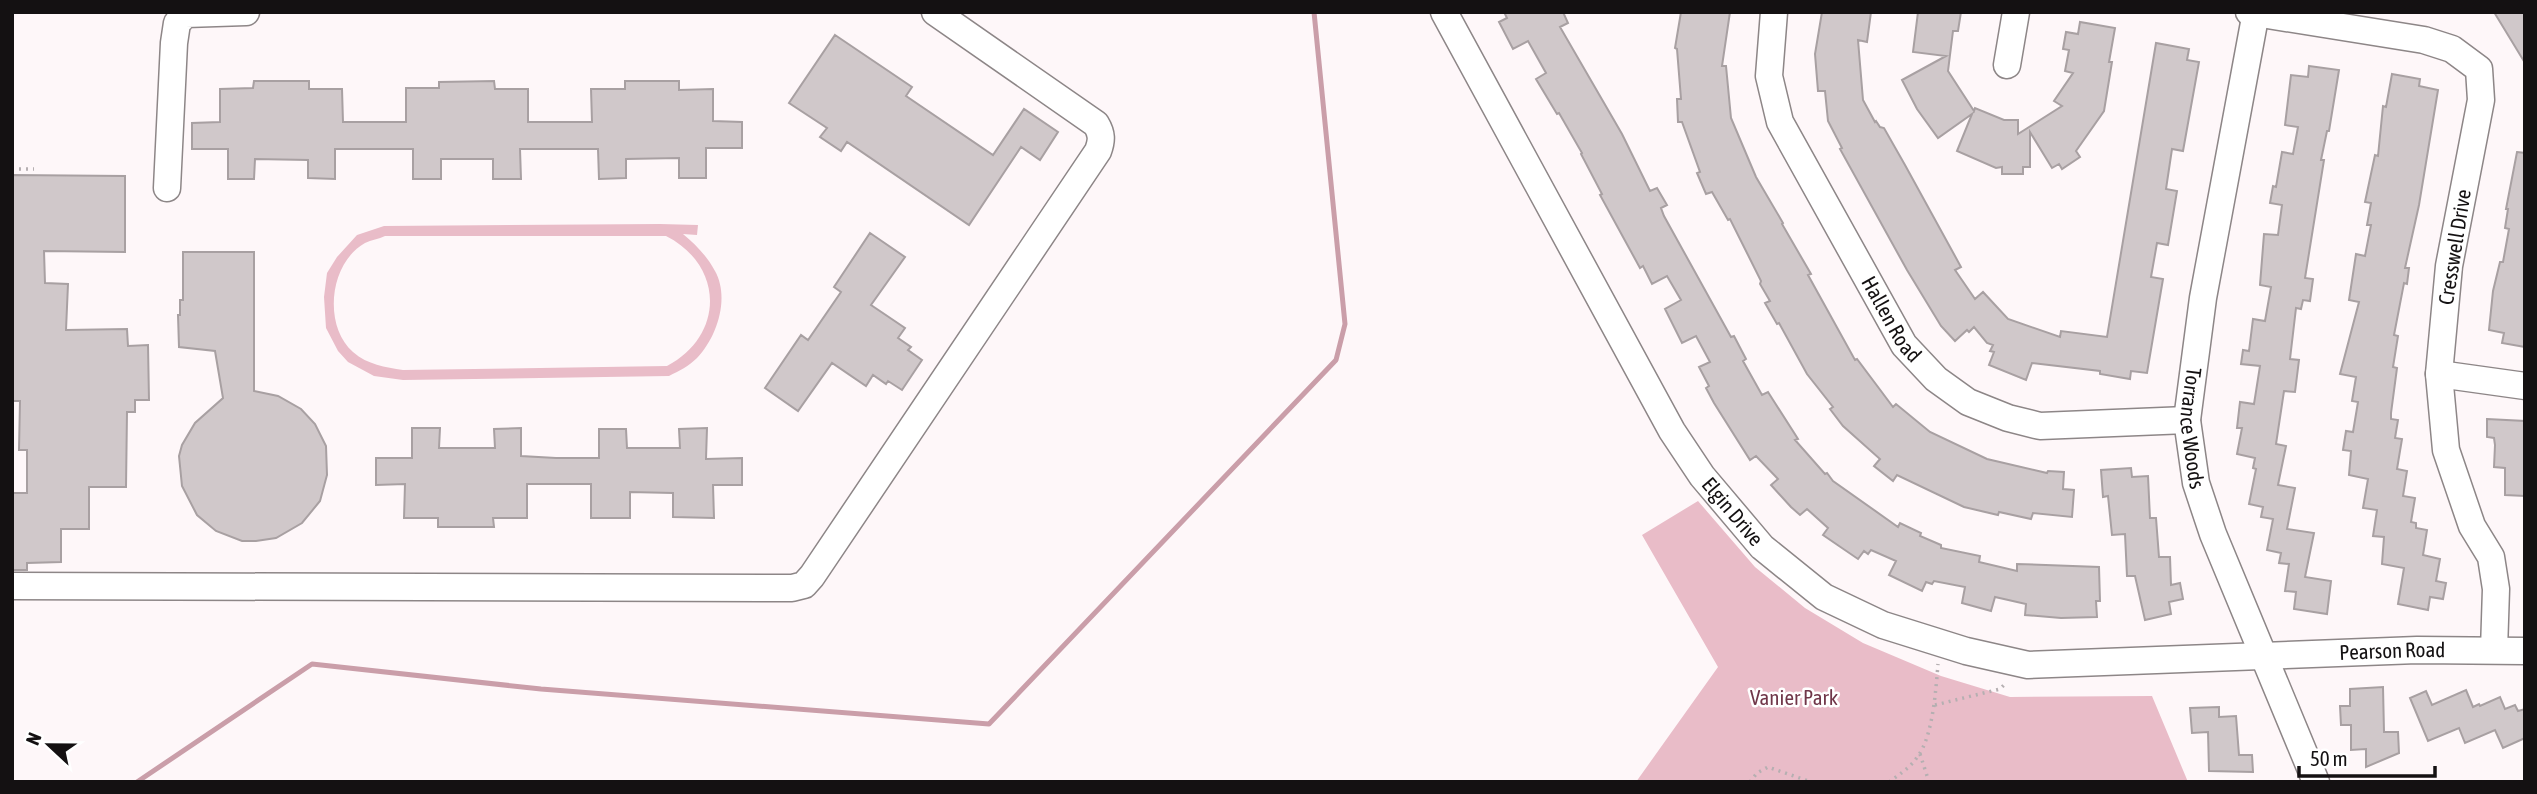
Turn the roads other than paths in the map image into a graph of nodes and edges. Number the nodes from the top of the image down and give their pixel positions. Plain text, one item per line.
1 (246, 12) edge
2 (935, 12) edge
3 (1444, 12) edge
4 (1774, 12) edge
5 (2015, 12) edge
6 (2254, 13) edge
7 (2007, 65) dead end
8 (167, 188) dead end
9 (2439, 373) junction
10 (2525, 386) edge
11 (2187, 420) junction
12 (12, 586) edge
13 (2494, 650) junction
14 (2525, 651) edge
15 (2262, 655) junction
16 (2316, 782) edge

1 - 8 street
2 - 12 street
3 - 15 street, Elgin Drive
4 - 11 street, Hallen Road
5 - 7 street
6 - 9 street, Cresswell Drive
6 - 11 street, Torrance Woods
9 - 10 street
9 - 13 street, Cresswell Drive
11 - 15 street, Torrance Woods
13 - 14 street, Pearson Road
13 - 15 street, Pearson Road
15 - 16 street, Torrance Woods

